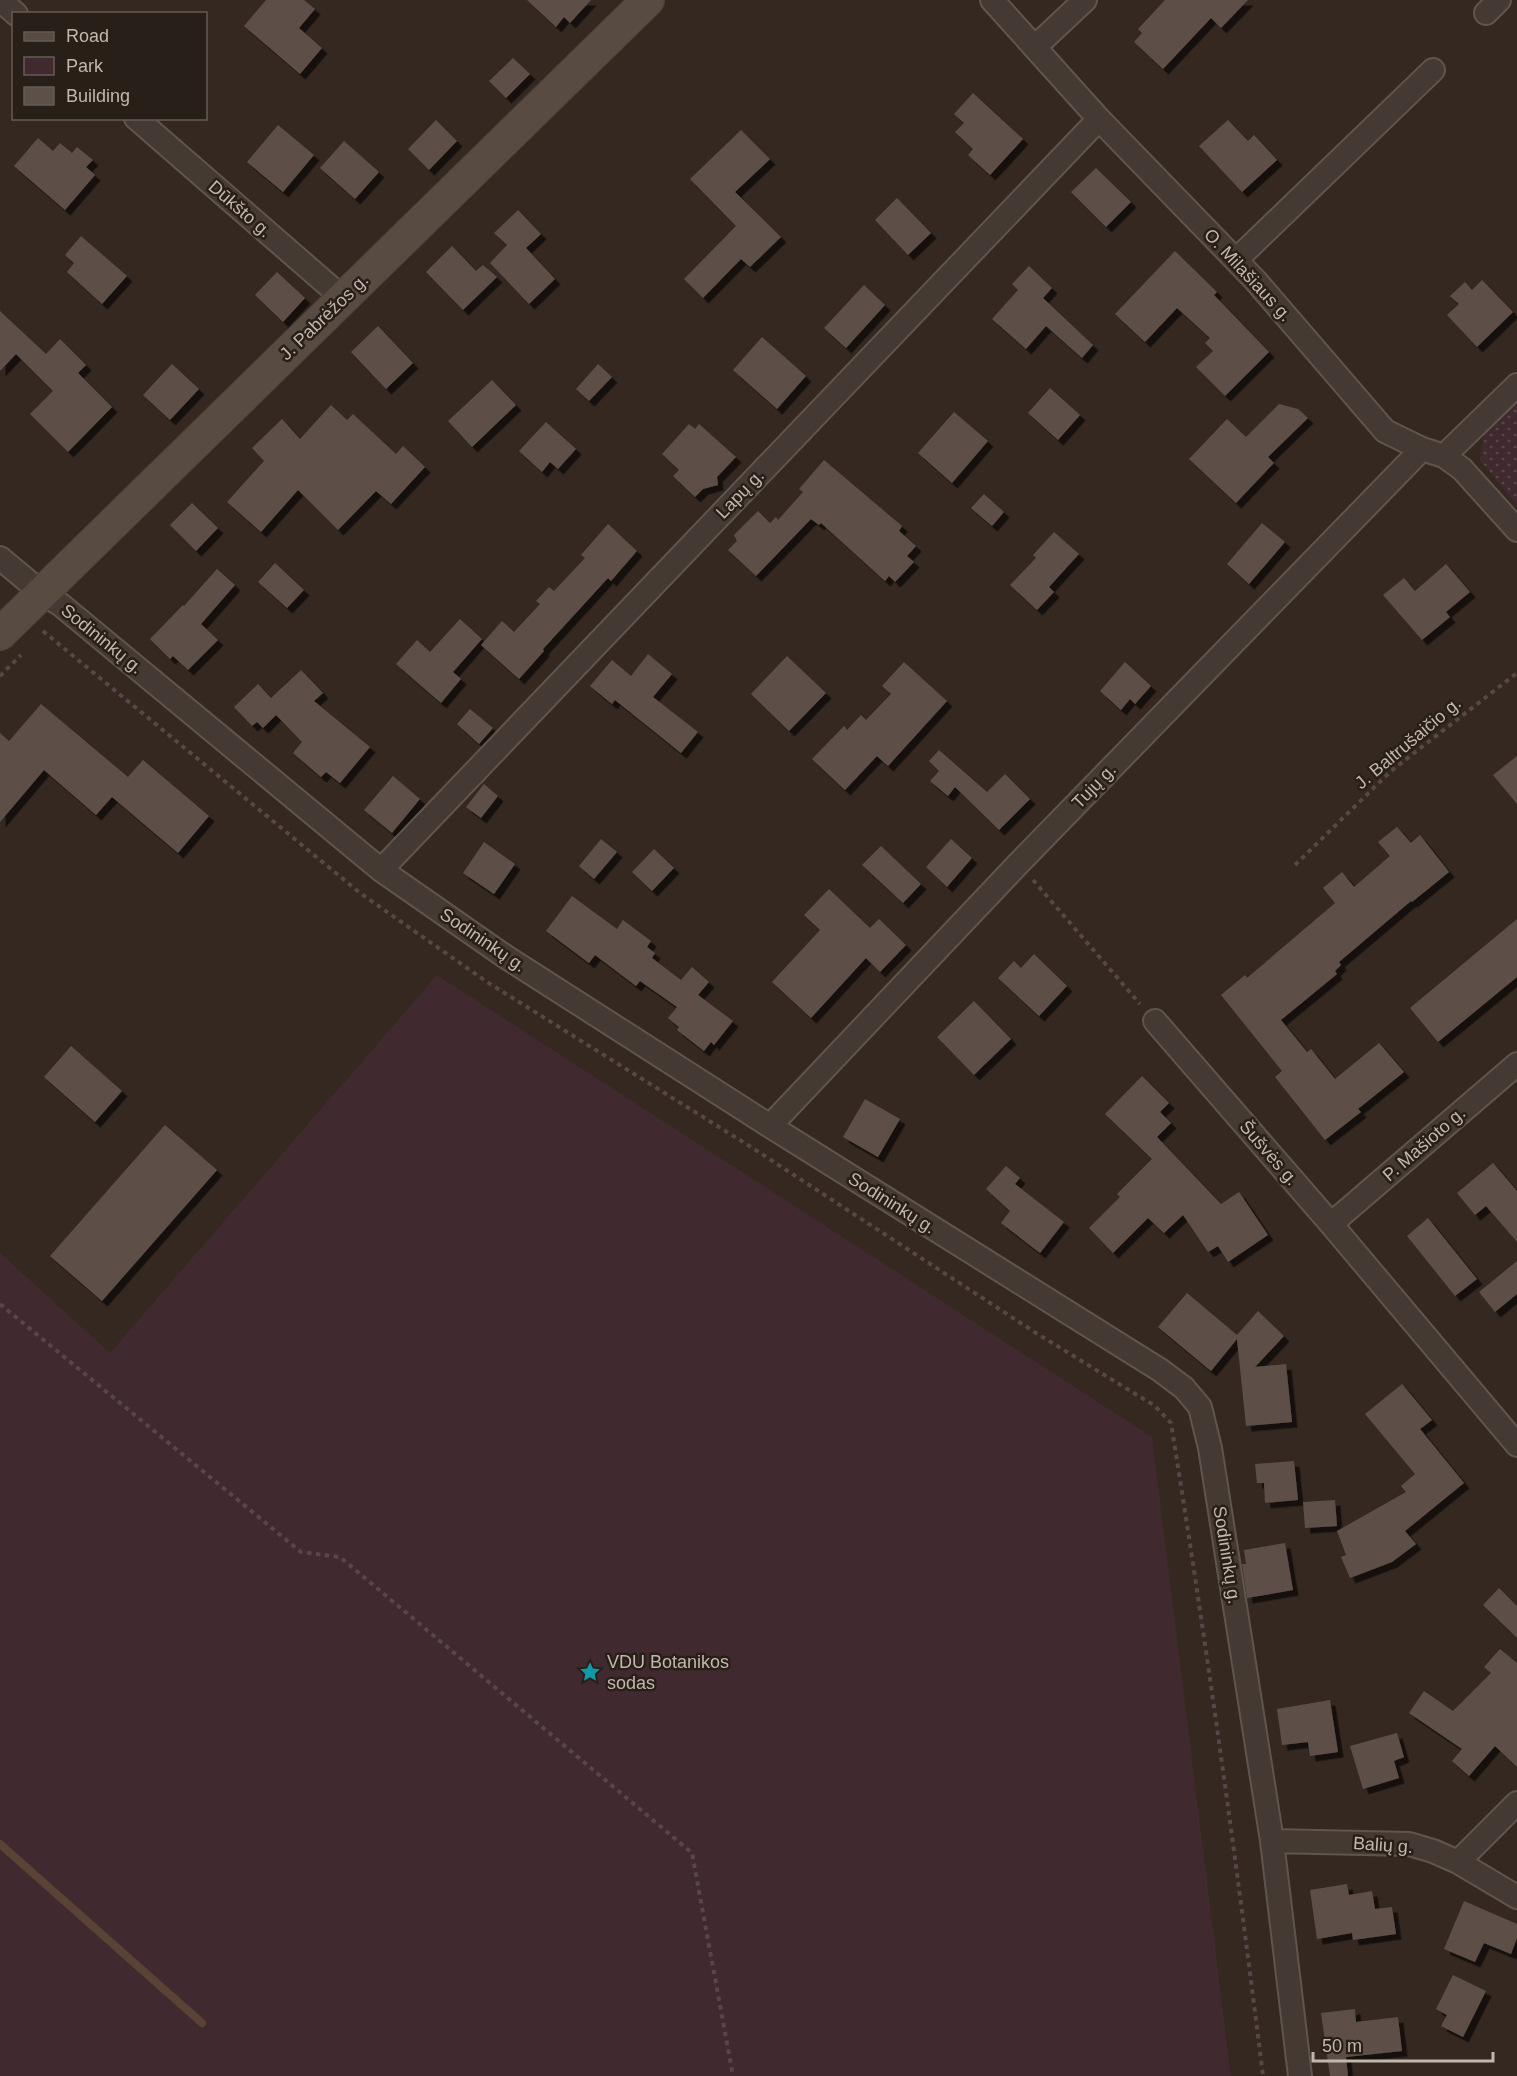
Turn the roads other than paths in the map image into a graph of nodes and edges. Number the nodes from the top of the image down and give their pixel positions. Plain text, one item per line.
1 (0, 0) edge
2 (648, 0) edge
3 (992, 0) edge
4 (1085, 0) edge
5 (14, 12) edge
6 (1035, 48) junction
7 (1433, 70) dead end
8 (1100, 119) junction
9 (138, 120) edge
10 (1236, 260) junction
11 (344, 299) junction
12 (1517, 385) edge
13 (1422, 449) junction
14 (1444, 456) junction
15 (1517, 530) edge
16 (0, 558) edge
17 (42, 593) junction
18 (0, 634) edge
19 (381, 870) junction
20 (1155, 1021) road end
21 (1517, 1064) edge
22 (770, 1126) junction
23 (1331, 1224) junction
24 (1517, 1445) edge
25 (1517, 1803) edge
26 (1272, 1841) junction
27 (1458, 1862) junction
28 (1517, 1897) edge
29 (1300, 2076) edge

1 - 5 street
2 - 11 street, J. Pabrėžos g.
3 - 6 street, O. Milašiaus g.
4 - 6 street
6 - 8 street, O. Milašiaus g.
7 - 10 street
8 - 10 street, O. Milašiaus g.
8 - 19 street, Lapų g.
9 - 11 street, Dūkšto g.
10 - 13 street, O. Milašiaus g.
11 - 17 street, J. Pabrėžos g.
12 - 14 street
13 - 14 street, O. Milašiaus g.
13 - 22 street, Tujų g.
14 - 15 street, O. Milašiaus g.
16 - 17 street, Sodininkų g.
17 - 18 street, J. Pabrėžos g.
17 - 19 street, Sodininkų g.
19 - 22 street, Sodininkų g.
20 - 23 street, Šušvės g.
21 - 23 street, P. Mašioto g.
22 - 26 street, Sodininkų g.
23 - 24 street, Šušvės g.
25 - 27 street
26 - 27 street, Balių g.
26 - 29 street, Sodininkų g.
27 - 28 street, Balių g.

